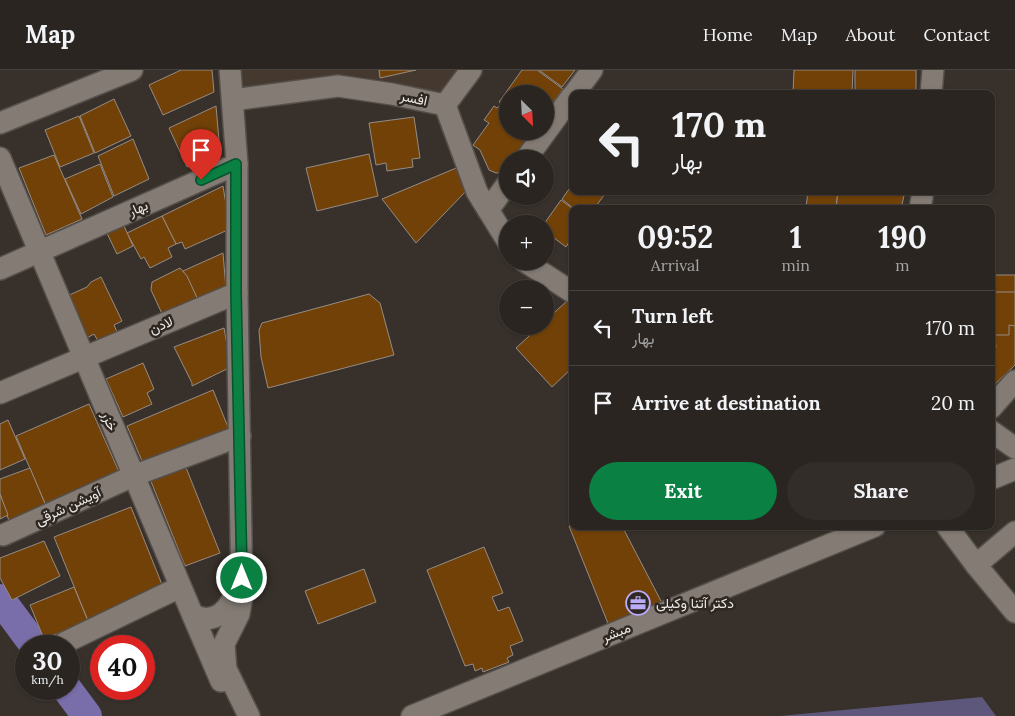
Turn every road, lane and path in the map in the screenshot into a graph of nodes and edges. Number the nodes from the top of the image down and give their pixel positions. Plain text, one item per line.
1 (132, 70) edge
2 (230, 70) edge
3 (471, 70) edge
4 (592, 70) edge
5 (933, 70) edge
6 (577, 90) edge
7 (932, 90) edge
8 (233, 100) junction
9 (569, 100) edge
10 (445, 105) junction
11 (0, 123) edge
12 (533, 150) edge
13 (0, 158) edge
14 (236, 164) junction
15 (499, 195) edge
16 (488, 210) junction
17 (499, 228) edge
18 (39, 252) junction
19 (0, 269) edge
20 (538, 270) edge
21 (569, 290) edge
22 (236, 293) junction
23 (85, 357) junction
24 (1015, 381) edge
25 (0, 393) edge
26 (995, 404) edge
27 (995, 434) edge
28 (240, 436) junction
29 (1015, 448) edge
30 (1015, 469) edge
31 (132, 476) junction
32 (995, 476) edge
33 (865, 530) edge
34 (950, 530) edge
35 (1015, 532) edge
36 (3, 535) dead end
37 (242, 559) junction
38 (976, 565) junction
39 (180, 586) junction
40 (1015, 612) edge
41 (192, 615) junction
42 (80, 635) edge
43 (238, 716) edge
44 (249, 716) edge
45 (412, 716) edge

1 - 11 street
2 - 8 street
3 - 10 street
4 - 6 street
5 - 7 street
8 - 10 street, افسر
8 - 14 street
9 - 12 street
10 - 16 street, افسر
13 - 18 street, خزر
14 - 18 street, بهار
14 - 22 street
15 - 16 street
16 - 17 street, افسر
18 - 19 street, بهار
18 - 23 street, خزر
20 - 21 street
22 - 23 street, لادن
22 - 28 street
23 - 25 street, لادن
23 - 31 street, خزر
24 - 26 street
27 - 29 street
28 - 31 street, آویشن شرقی
28 - 37 street
30 - 32 street
31 - 36 street, آویشن شرقی
31 - 39 street, خزر
33 - 45 street, مبشر
34 - 38 street
35 - 38 street
37 - 41 street
37 - 44 street
38 - 40 street
39 - 41 street, خزر
39 - 42 street
41 - 43 street, خزر

